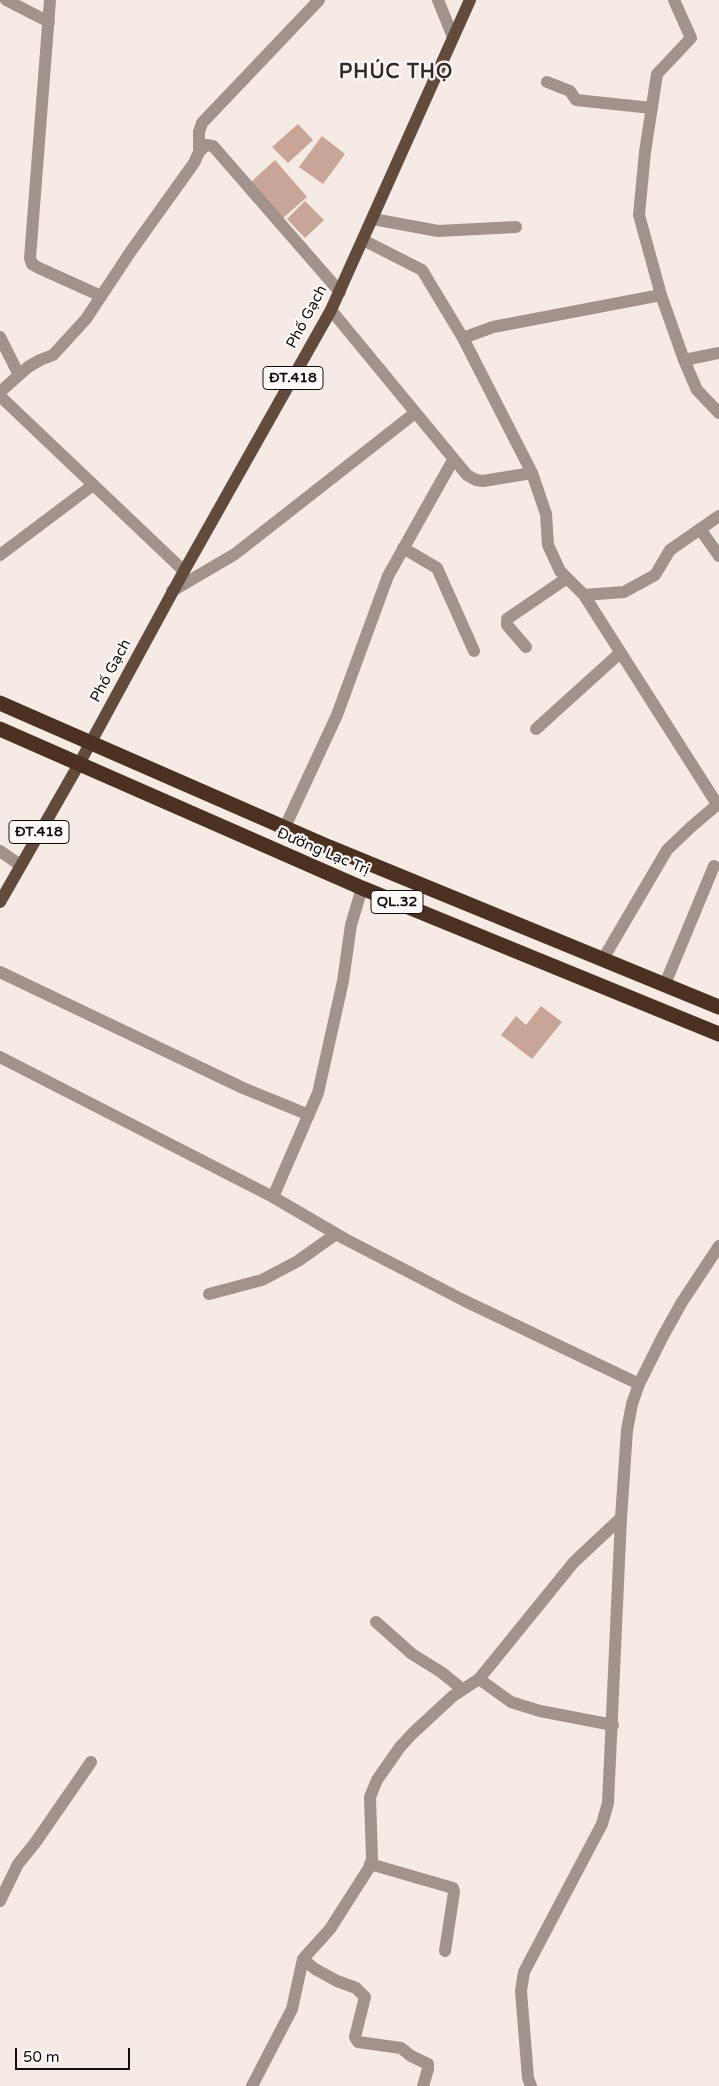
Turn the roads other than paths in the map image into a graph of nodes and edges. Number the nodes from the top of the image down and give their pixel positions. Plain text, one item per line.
1 (6, 0) edge
2 (50, 0) edge
3 (319, 0) edge
4 (438, 0) edge
5 (470, 0) edge
6 (674, 0) edge
7 (49, 22) junction
8 (453, 37) junction
9 (547, 82) dead end
10 (652, 108) junction
11 (199, 152) junction
12 (372, 219) junction
13 (516, 227) dead end
14 (363, 240) junction
15 (340, 292) junction
16 (661, 295) junction
17 (101, 296) junction
18 (331, 310) junction
19 (0, 337) edge
20 (463, 338) junction
21 (719, 353) edge
22 (684, 360) junction
23 (19, 375) junction
24 (0, 392) edge
25 (0, 396) edge
26 (415, 412) junction
27 (719, 413) edge
28 (453, 460) junction
29 (532, 473) junction
30 (93, 485) junction
31 (719, 516) edge
32 (700, 530) junction
33 (402, 548) junction
34 (0, 555) edge
35 (719, 556) edge
36 (184, 571) junction
37 (567, 578) junction
38 (172, 591) junction
39 (584, 595) junction
40 (526, 647) dead end
41 (474, 651) dead end
42 (620, 653) junction
43 (0, 703) edge
44 (536, 729) dead end
45 (0, 730) edge
46 (90, 743) junction
47 (79, 764) junction
48 (718, 804) edge
49 (285, 827) junction
50 (0, 851) edge
51 (20, 865) junction
52 (714, 866) dead end
53 (362, 888) junction
54 (0, 902) edge
55 (603, 959) junction
56 (0, 972) edge
57 (665, 984) junction
58 (719, 1007) edge
59 (719, 1034) edge
60 (0, 1057) edge
61 (309, 1115) junction
62 (273, 1197) junction
63 (336, 1234) junction
64 (719, 1246) edge
65 (210, 1294) dead end
66 (639, 1384) junction
67 (621, 1518) junction
68 (376, 1622) dead end
69 (479, 1679) junction
70 (462, 1689) junction
71 (613, 1725) junction
72 (91, 1762) dead end
73 (370, 1864) junction
74 (0, 1901) edge
75 (445, 1951) dead end
76 (303, 1959) junction
77 (252, 2086) edge
78 (423, 2086) edge
79 (531, 2086) edge

1 - 7 street
2 - 7 street
3 - 11 street
4 - 8 street
5 - 8 main road, Phố Gạch / ĐT.418
6 - 10 street
7 - 17 street
8 - 12 main road, Phố Gạch / ĐT.418
9 - 10 street
10 - 16 street
11 - 15 street
11 - 17 street
12 - 13 street
12 - 14 main road, Phố Gạch / ĐT.418
14 - 15 main road, Phố Gạch / ĐT.418
14 - 20 street
15 - 18 main road, Phố Gạch / ĐT.418
16 - 20 street
16 - 22 street
17 - 23 street
18 - 26 street
18 - 36 main road, Phố Gạch / ĐT.418
19 - 23 street
20 - 29 street
21 - 22 street
22 - 27 street
23 - 24 street
25 - 30 street
26 - 28 street
26 - 38 street
28 - 29 street
28 - 33 street
29 - 37 street
30 - 34 street
30 - 36 street
31 - 32 street
32 - 35 street
32 - 39 street
33 - 41 street
33 - 49 street
36 - 38 main road, Phố Gạch / ĐT.418
37 - 39 street
37 - 40 street
38 - 46 main road, Phố Gạch / ĐT.418
39 - 42 street
42 - 44 street
42 - 48 street
43 - 46 highway, Đường Lạc Trị / QL.32
45 - 47 highway, Đường Lạc Trị / QL.32
46 - 47 main road, ĐT.418
46 - 49 highway, Đường Lạc Trị / QL.32
47 - 51 main road, ĐT.418
47 - 53 highway, Đường Lạc Trị / QL.32
48 - 55 street
49 - 55 highway, Đường Lạc Trị / QL.32
50 - 51 street
51 - 54 main road, ĐT.418
52 - 57 street
53 - 59 highway, Đường Lạc Trị / QL.32
53 - 61 street
55 - 57 highway, Đường Lạc Trị / QL.32
56 - 61 street
57 - 58 highway, Đường Lạc Trị / QL.32
60 - 62 street
61 - 62 street
62 - 63 street
63 - 65 street
63 - 66 street
64 - 66 street
66 - 67 street
67 - 69 street
67 - 71 street
68 - 70 street
69 - 70 street
69 - 71 street
70 - 73 street
71 - 79 street
72 - 74 street
73 - 75 street
73 - 76 street
76 - 77 street
76 - 78 street

